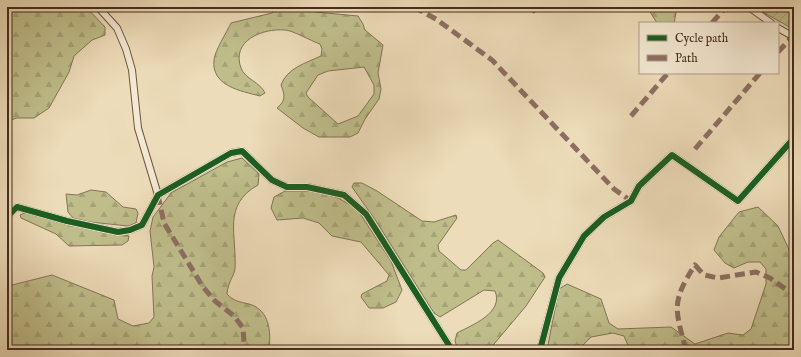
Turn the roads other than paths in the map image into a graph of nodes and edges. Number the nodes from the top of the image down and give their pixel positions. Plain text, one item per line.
1 (19, 7) edge
2 (98, 7) edge
3 (749, 7) edge
4 (7, 8) edge
5 (770, 22) edge
6 (779, 29) edge
7 (794, 37) edge
8 (794, 138) edge
9 (158, 195) junction
10 (7, 217) edge
11 (452, 350) edge
12 (540, 350) edge

1 - 4 street
2 - 9 street
3 - 5 street
6 - 7 street
8 - 12 street
9 - 10 street
9 - 11 street

